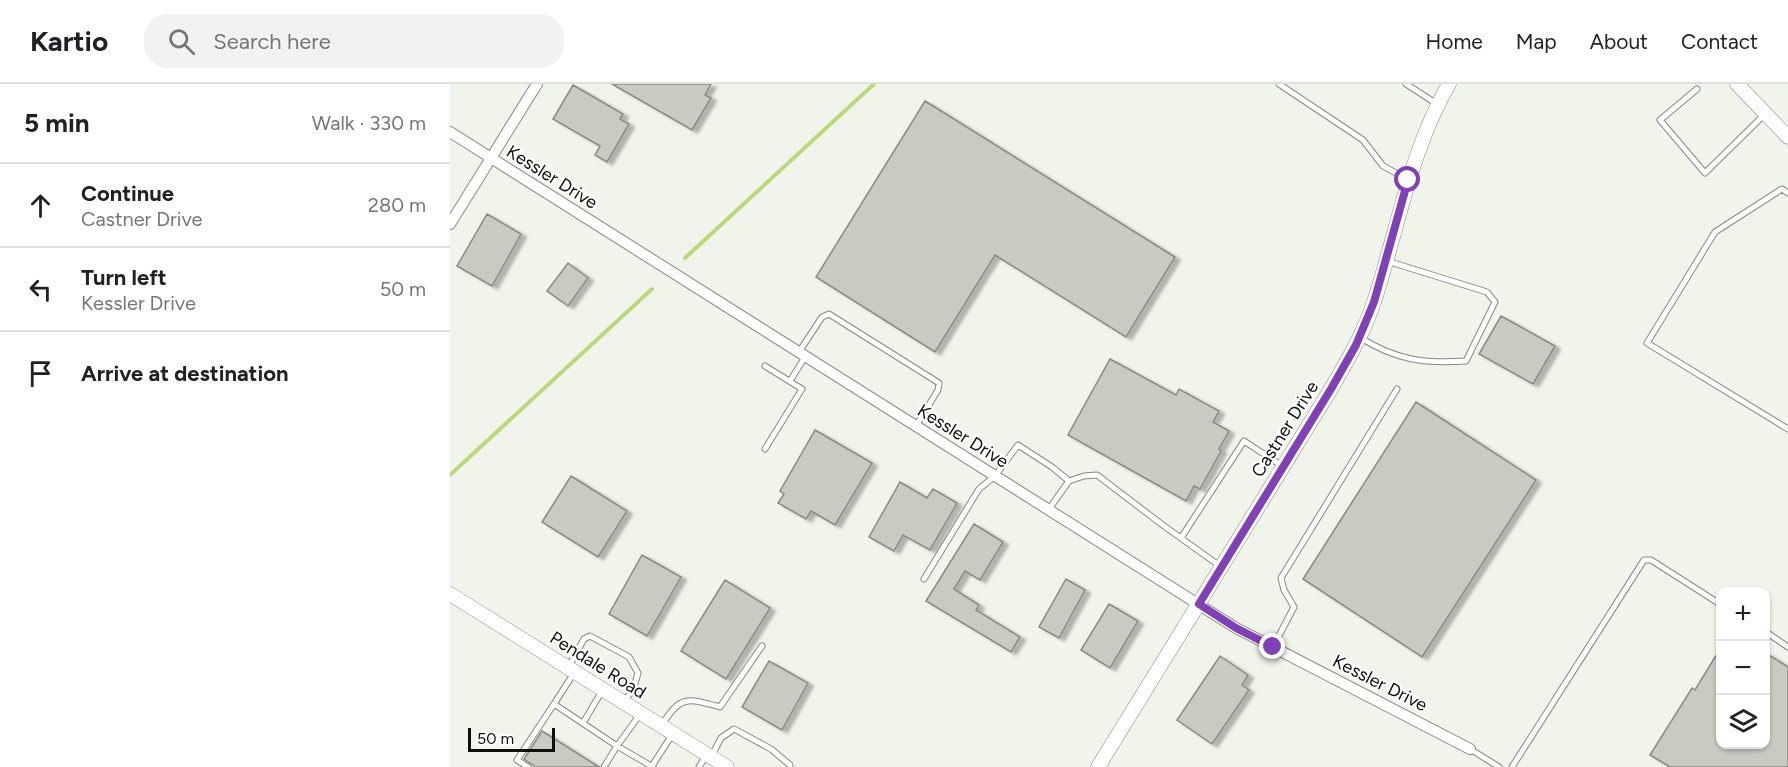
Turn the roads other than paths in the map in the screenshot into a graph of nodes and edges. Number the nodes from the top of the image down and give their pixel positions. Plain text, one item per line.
1 (537, 84) edge
2 (1279, 84) edge
3 (1406, 84) edge
4 (1449, 84) edge
5 (1737, 84) edge
6 (1697, 89) dead end
7 (1437, 104) junction
8 (1766, 114) junction
9 (450, 132) edge
10 (1788, 136) edge
11 (491, 158) junction
12 (1408, 180) junction
13 (1788, 193) edge
14 (450, 224) edge
15 (1386, 261) junction
16 (1360, 337) junction
17 (802, 354) junction
18 (765, 366) dead end
19 (790, 381) junction
20 (1397, 388) dead end
21 (916, 426) junction
22 (1788, 429) edge
23 (765, 449) dead end
24 (1283, 467) junction
25 (995, 476) junction
26 (1069, 481) junction
27 (1049, 509) junction
28 (1180, 538) junction
29 (1222, 566) junction
30 (924, 579) dead end
31 (450, 594) edge
32 (1716, 601) edge
33 (1199, 604) junction
34 (1770, 635) edge
35 (762, 646) dead end
36 (1788, 646) edge
37 (1273, 647) junction
38 (572, 670) junction
39 (603, 690) junction
40 (624, 702) junction
41 (554, 704) junction
42 (640, 713) junction
43 (583, 723) junction
44 (667, 730) junction
45 (617, 746) junction
46 (1470, 749) joint
47 (709, 756) junction
48 (652, 766) edge
49 (528, 767) edge
50 (604, 767) edge
51 (699, 767) edge
52 (727, 767) edge
53 (789, 767) edge
54 (1098, 767) edge
55 (1499, 767) edge
56 (1512, 767) edge

1 - 11 street
2 - 12 lane
3 - 7 lane
4 - 7 street, Castner Drive
5 - 8 street
6 - 8 lane
7 - 12 street, Castner Drive
8 - 10 street
9 - 11 street, Kessler Drive
11 - 14 street
11 - 17 street, Kessler Drive
12 - 15 street, Castner Drive
13 - 22 lane
15 - 16 street, Castner Drive
15 - 16 lane
16 - 24 street, Castner Drive
17 - 19 lane
17 - 21 street, Kessler Drive
17 - 21 lane
18 - 19 lane
19 - 23 lane
20 - 37 lane
21 - 25 street, Kessler Drive
24 - 28 lane
24 - 29 street, Castner Drive
25 - 26 lane
25 - 27 street, Kessler Drive
25 - 30 lane
26 - 27 lane
26 - 28 lane
27 - 33 street, Kessler Drive
28 - 29 lane
29 - 33 street, Castner Drive
31 - 38 street, Pendale Road
32 - 56 lane
33 - 37 street, Kessler Drive
33 - 54 street, Castner Drive
34 - 36 lane
35 - 44 lane
37 - 46 street, Kessler Drive
38 - 39 street, Pendale Road
38 - 40 lane
38 - 41 lane
39 - 40 street, Pendale Road
39 - 43 lane
40 - 42 street, Pendale Road
41 - 43 lane
41 - 49 lane
42 - 44 street, Pendale Road
42 - 45 lane
43 - 45 lane
44 - 47 street, Pendale Road
44 - 48 lane
45 - 48 lane
45 - 50 lane
46 - 55 lane
47 - 51 lane
47 - 52 street, Pendale Road
47 - 53 lane

